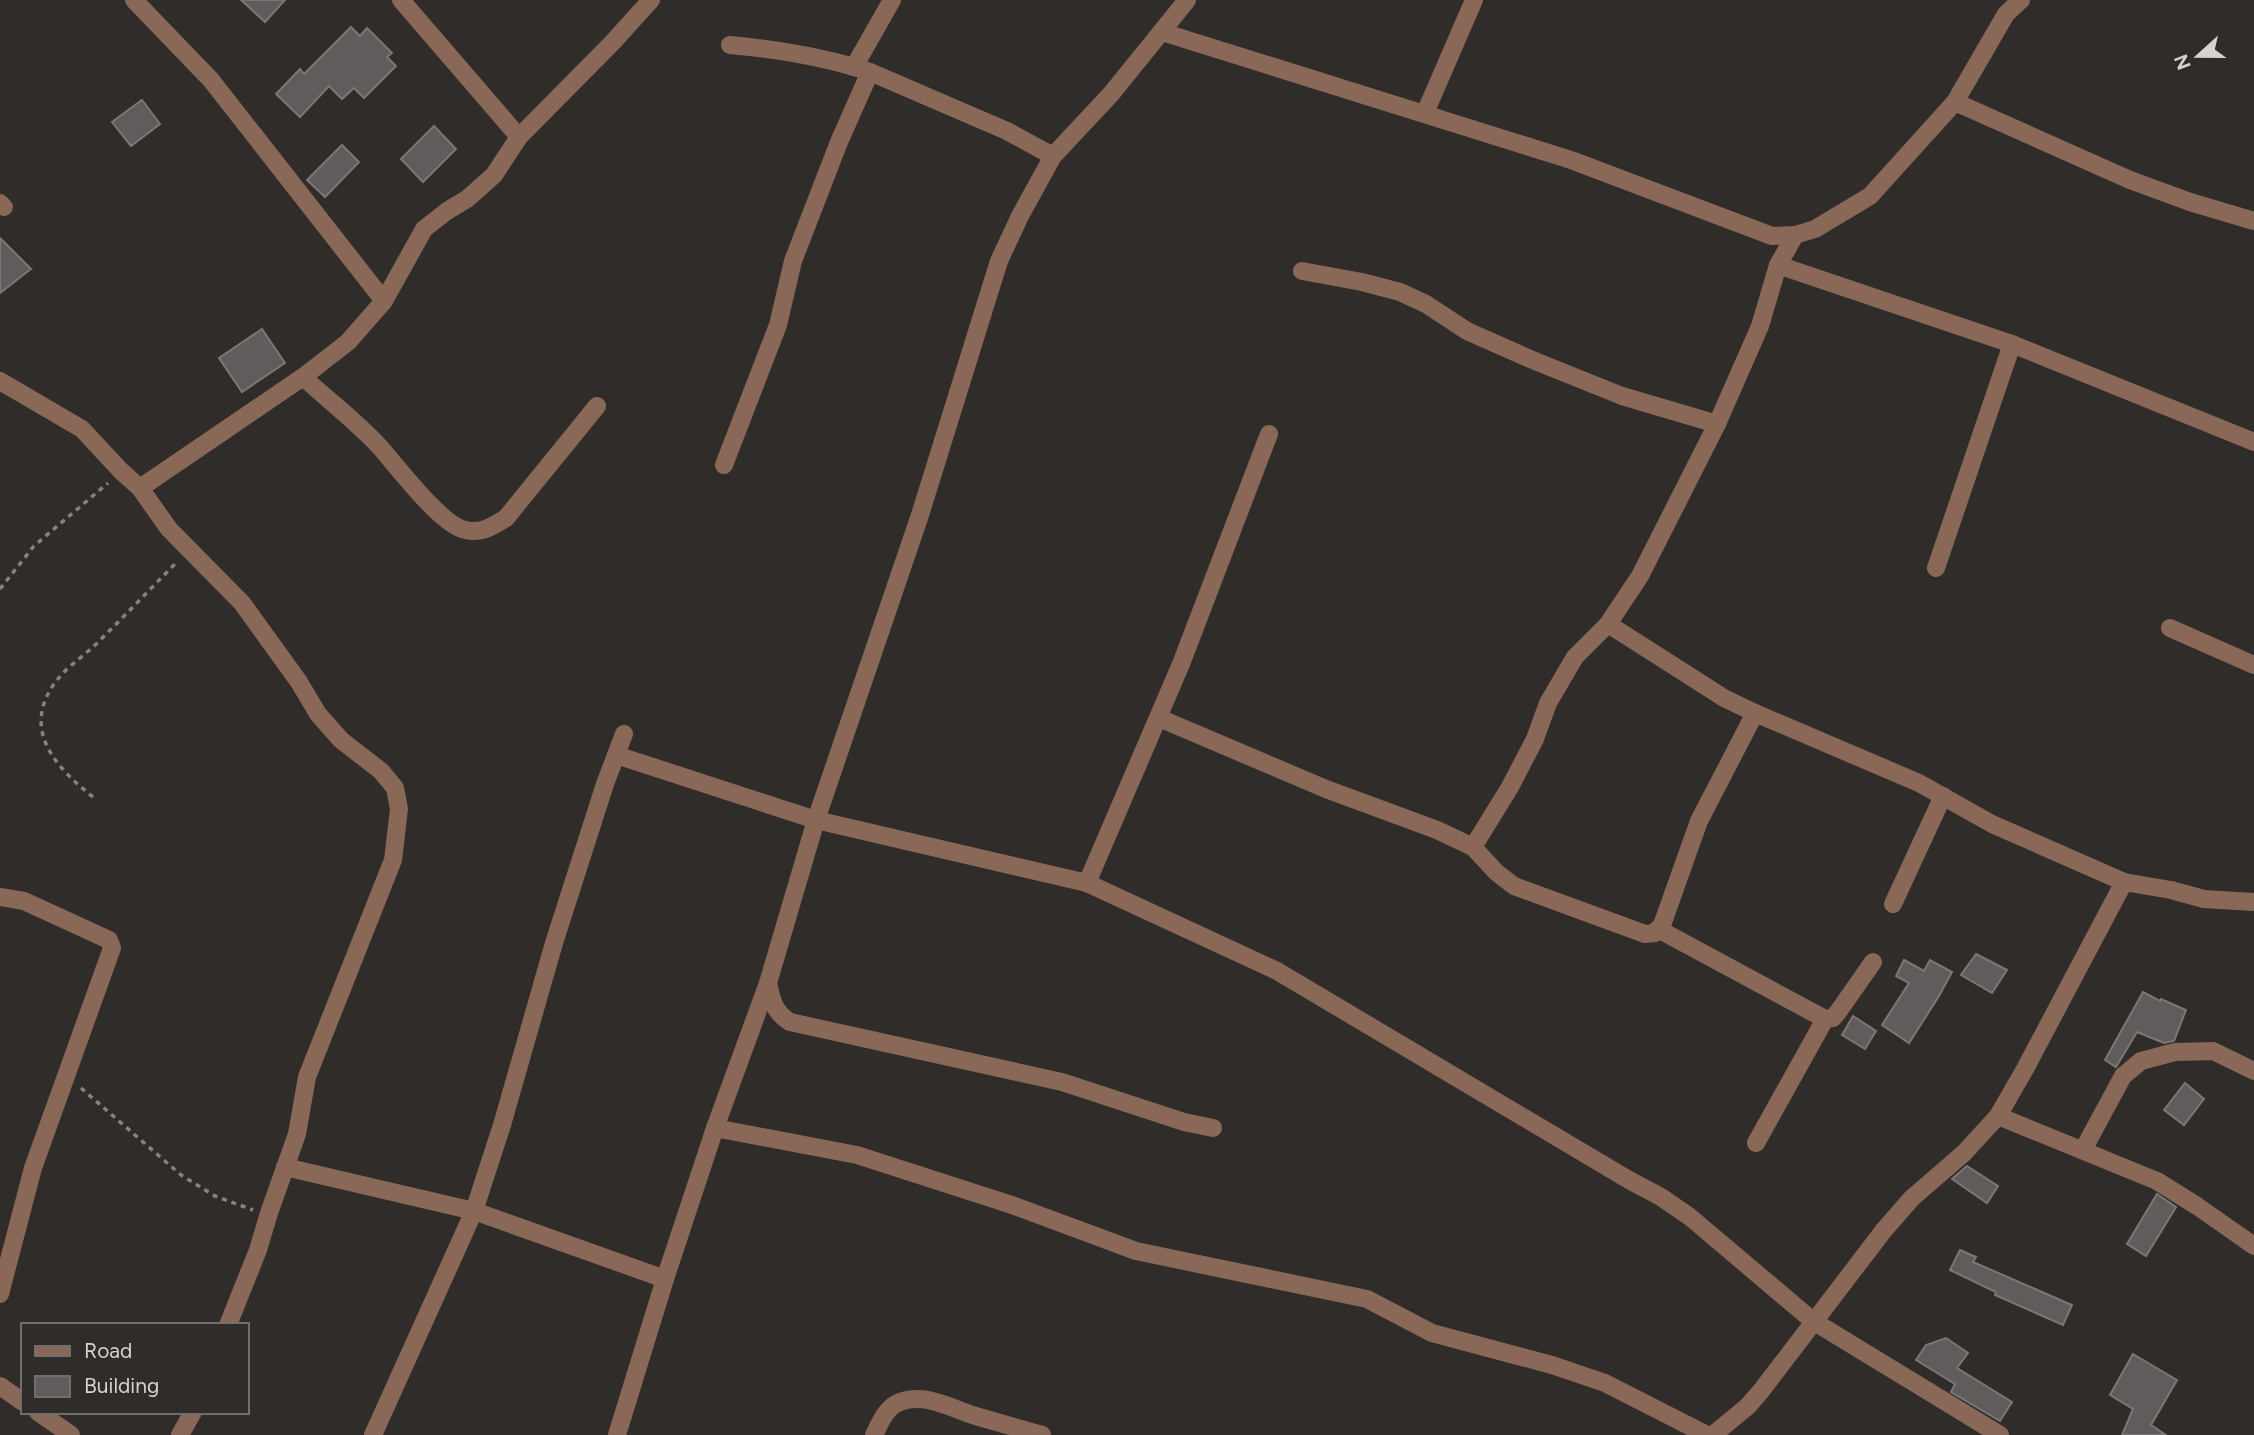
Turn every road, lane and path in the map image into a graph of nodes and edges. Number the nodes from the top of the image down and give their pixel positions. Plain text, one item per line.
1 (134, 0) edge
2 (401, 0) edge
3 (651, 0) edge
4 (891, 0) edge
5 (1187, 0) edge
6 (1474, 0) edge
7 (2021, 0) edge
8 (1162, 32) junction
9 (730, 46) dead end
10 (862, 69) junction
11 (1955, 102) junction
12 (1425, 113) junction
13 (519, 136) junction
14 (1053, 156) junction
15 (2254, 221) edge
16 (1795, 235) junction
17 (1777, 265) junction
18 (1302, 271) dead end
19 (384, 301) junction
20 (2012, 344) junction
21 (303, 377) junction
22 (0, 381) edge
23 (597, 406) dead end
24 (1717, 424) junction
25 (1269, 434) dead end
26 (2254, 442) edge
27 (724, 465) dead end
28 (121, 471) junction
29 (140, 488) junction
30 (188, 550) junction
31 (1936, 568) dead end
32 (0, 589) edge
33 (1608, 624) junction
34 (2170, 628) dead end
35 (2254, 666) edge
36 (1755, 713) junction
37 (1159, 718) junction
38 (624, 734) dead end
39 (616, 755) junction
40 (1943, 796) junction
41 (93, 797) dead end
42 (816, 820) junction
43 (1473, 847) junction
44 (2123, 882) junction
45 (1087, 883) junction
46 (0, 897) edge
47 (2254, 902) edge
48 (1893, 904) dead end
49 (1658, 929) junction
50 (1872, 962) dead end
51 (768, 984) junction
52 (1825, 1019) junction
53 (2254, 1071) edge
54 (65, 1078) junction
55 (1998, 1116) junction
56 (715, 1128) junction
57 (1213, 1129) dead end
58 (1756, 1143) dead end
59 (2083, 1150) junction
60 (285, 1167) junction
61 (474, 1211) junction
62 (269, 1213) junction
63 (2254, 1246) edge
64 (665, 1279) junction
65 (0, 1293) edge
66 (1814, 1321) junction
67 (229, 1323) edge
68 (0, 1386) edge
69 (21, 1401) edge
70 (41, 1414) edge
71 (192, 1414) edge
72 (71, 1435) edge
73 (180, 1435) edge
74 (373, 1435) edge
75 (617, 1435) edge
76 (874, 1435) edge
77 (1042, 1435) edge
78 (1707, 1435) edge
79 (1713, 1435) edge
80 (2000, 1435) edge

1 - 19 street
2 - 13 street
3 - 13 street
4 - 10 street
5 - 8 street
6 - 12 street
7 - 11 street
8 - 12 street
8 - 14 street
9 - 10 street
10 - 14 street
10 - 27 street
11 - 15 street
11 - 16 street
12 - 16 street
13 - 19 street
14 - 42 street
16 - 17 street
17 - 20 street
17 - 24 street
18 - 24 street
19 - 21 street
20 - 26 street
20 - 31 street
21 - 23 street
21 - 29 street
22 - 28 street
24 - 33 street
25 - 37 street
28 - 29 street
28 - 32 path
29 - 30 street
30 - 41 path
30 - 60 street
33 - 36 street
33 - 43 street
34 - 35 street
36 - 40 street
36 - 49 street
37 - 43 street
37 - 45 street
38 - 39 street
39 - 42 street
39 - 61 street
40 - 44 street
40 - 48 street
42 - 45 street
42 - 51 street
43 - 49 street
44 - 47 street
44 - 55 street
45 - 66 street
46 - 54 street
49 - 52 street
50 - 52 street
51 - 56 street
51 - 57 street
52 - 58 street
53 - 59 street
54 - 62 path
54 - 65 street
55 - 59 street
55 - 66 street
56 - 64 street
56 - 78 street
59 - 63 street
60 - 61 street
60 - 62 street
61 - 64 street
61 - 74 street
62 - 67 street
64 - 75 street
66 - 79 street
66 - 80 street
68 - 69 street
70 - 72 street
71 - 73 street
76 - 77 street

